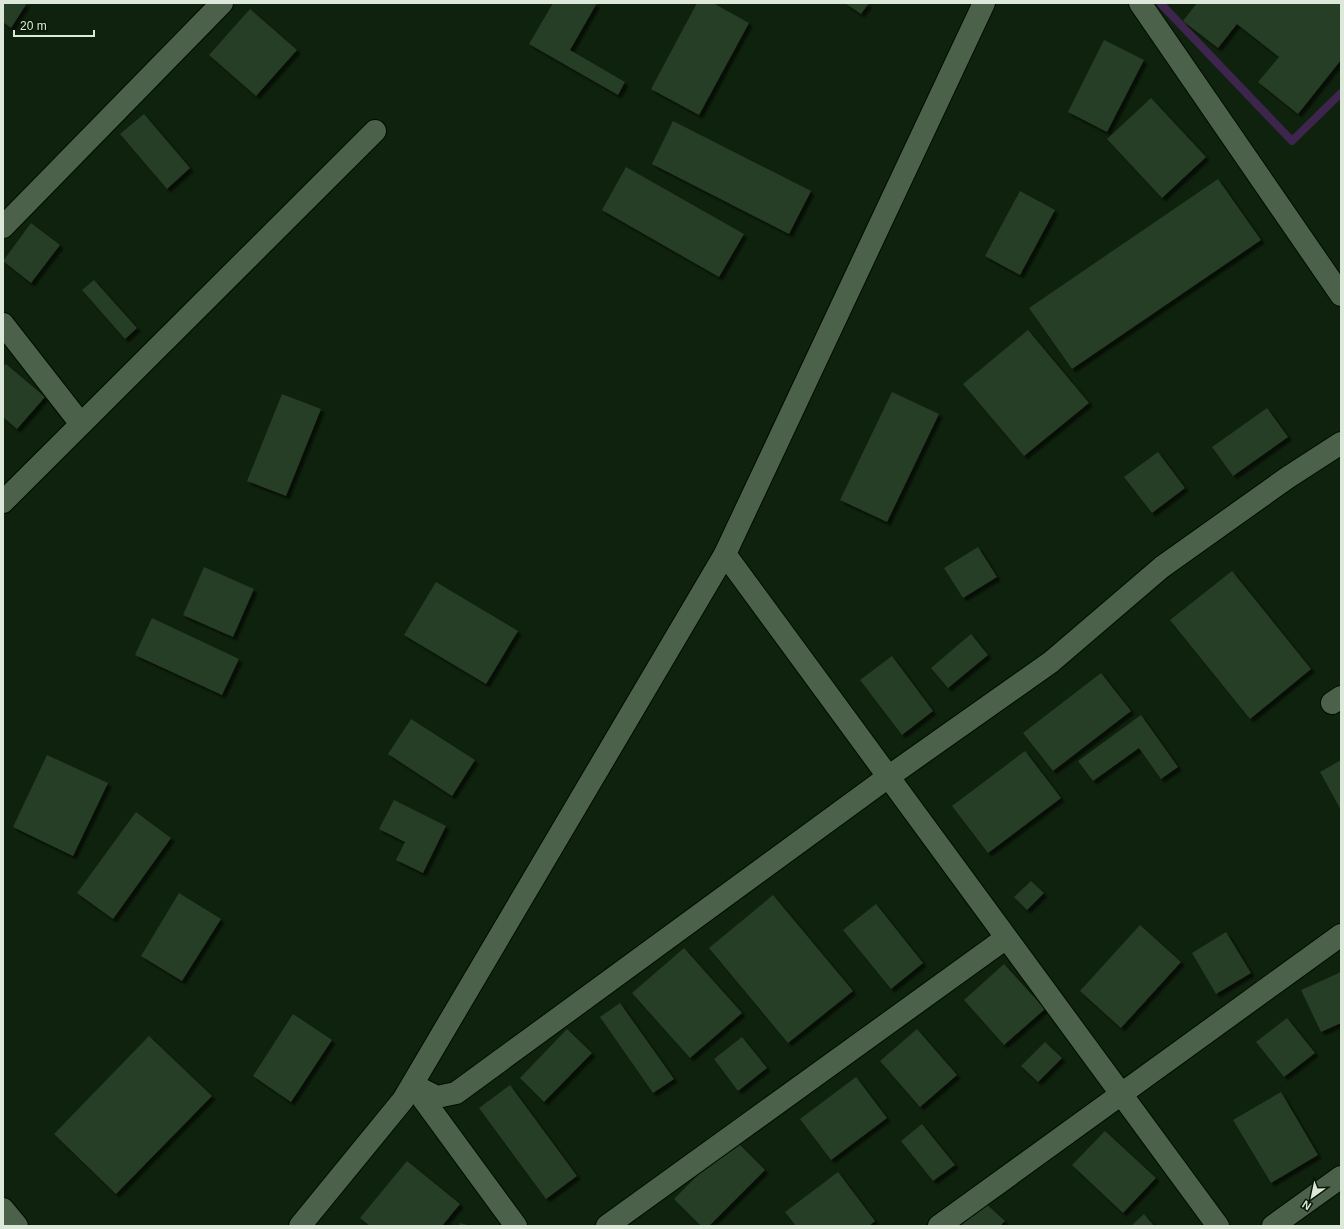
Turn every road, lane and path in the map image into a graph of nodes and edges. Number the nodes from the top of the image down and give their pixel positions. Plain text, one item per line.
1 (222, 3) edge
2 (984, 3) edge
3 (1140, 3) edge
4 (375, 131) dead end
5 (3, 227) edge
6 (1341, 295) edge
7 (3, 324) edge
8 (81, 424) junction
9 (1341, 443) edge
10 (3, 502) edge
11 (724, 554) junction
12 (888, 777) junction
13 (1341, 935) edge
14 (1006, 938) junction
15 (413, 1085) junction
16 (1121, 1095) junction
17 (1341, 1176) edge
18 (3, 1209) edge
19 (17, 1226) edge
20 (300, 1226) edge
21 (516, 1226) edge
22 (607, 1226) edge
23 (939, 1226) edge
24 (1218, 1226) edge
25 (1273, 1226) edge

1 - 5 street
2 - 11 street
3 - 6 street
4 - 8 street
7 - 8 street
8 - 10 street
9 - 12 street
11 - 12 street
11 - 15 street
12 - 14 street
12 - 15 street
13 - 16 street
14 - 16 street
14 - 22 street
15 - 20 street
15 - 21 street
16 - 23 street
16 - 24 street
17 - 25 street
18 - 19 street

